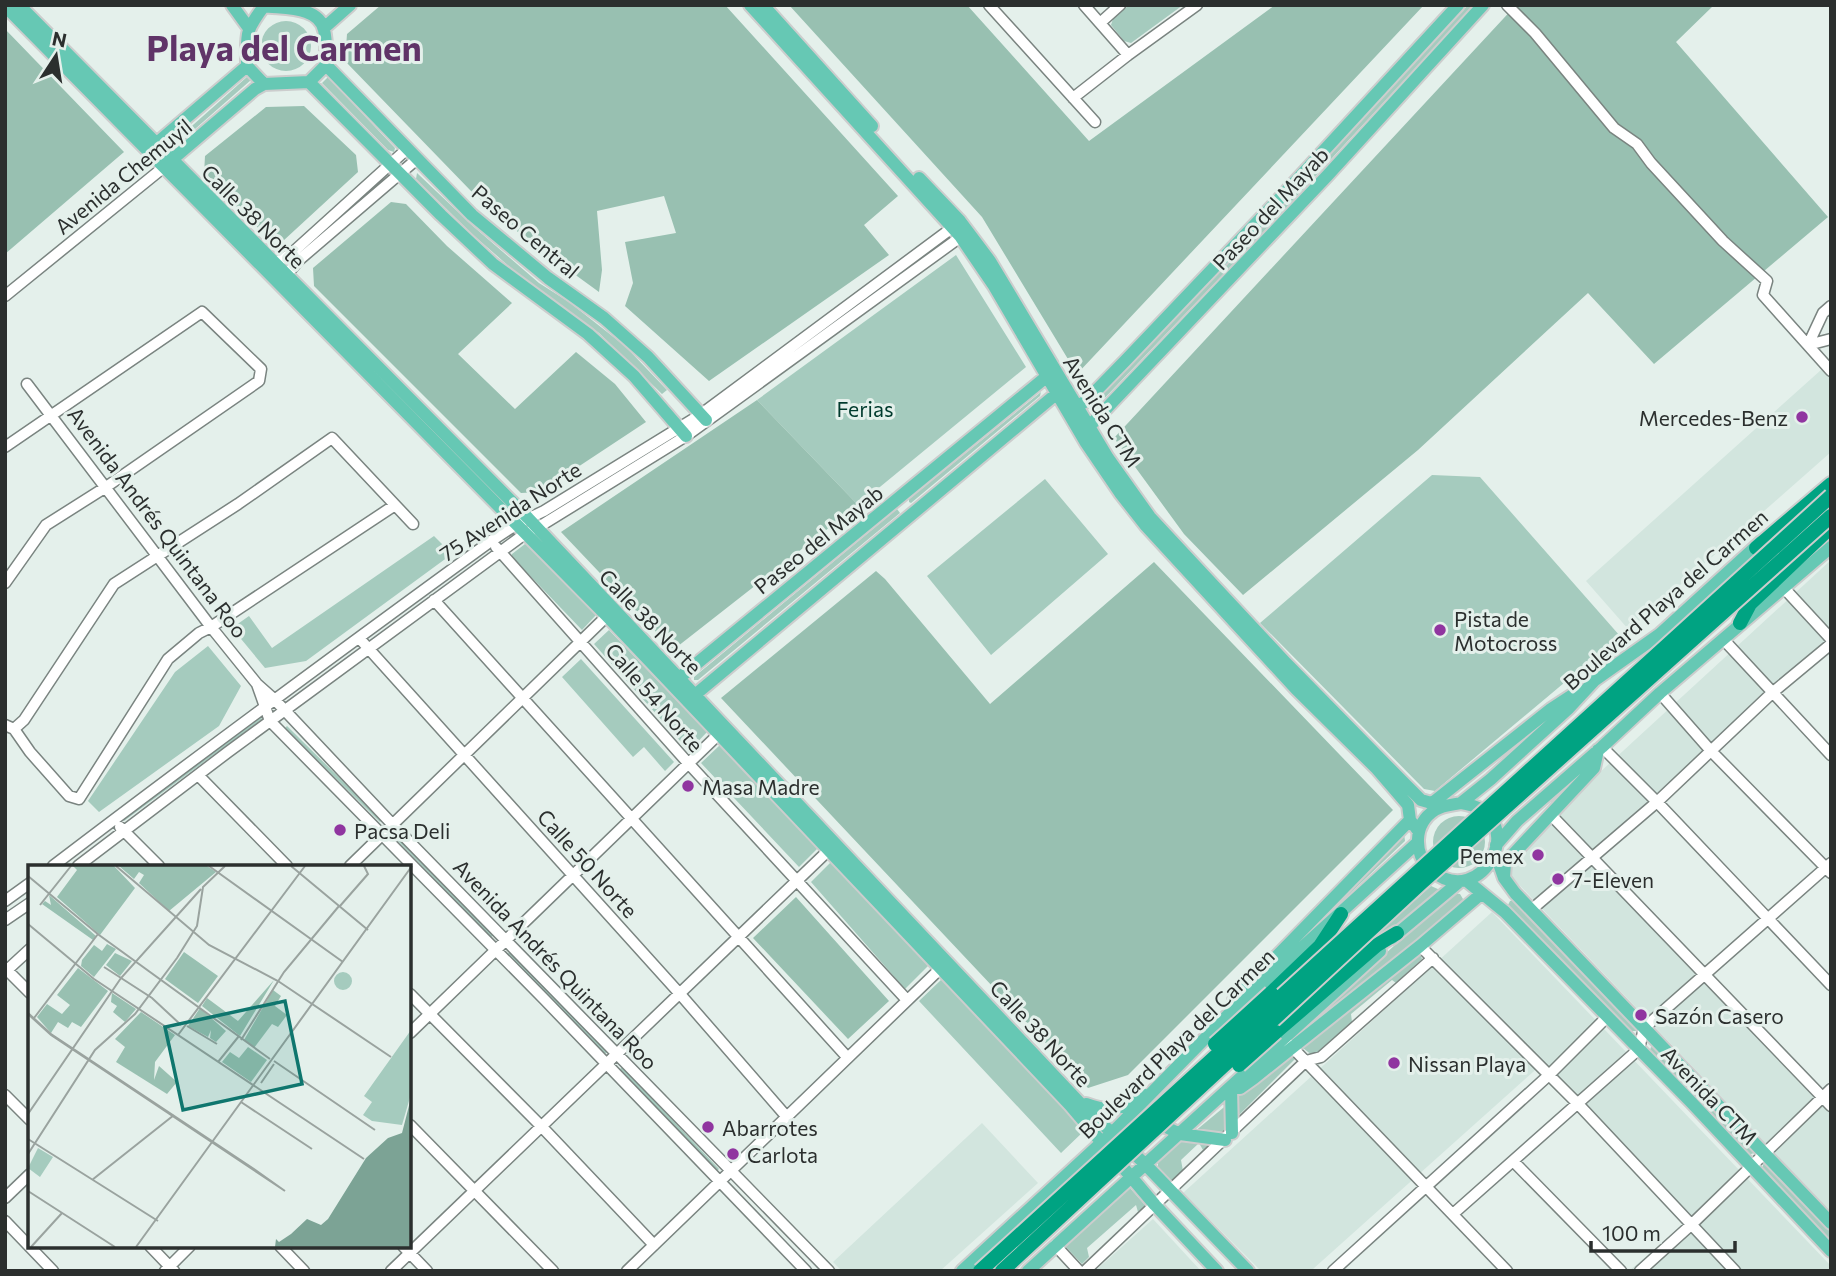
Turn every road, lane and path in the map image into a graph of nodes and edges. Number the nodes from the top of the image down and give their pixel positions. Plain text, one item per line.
1 (19, 5) edge
2 (232, 5) edge
3 (350, 5) edge
4 (750, 5) edge
5 (763, 5) edge
6 (989, 5) edge
7 (1084, 5) edge
8 (1120, 5) edge
9 (1197, 5) edge
10 (1458, 5) edge
11 (1483, 5) edge
12 (1507, 5) edge
13 (5, 6) edge
14 (264, 6) edge
15 (313, 9) edge
16 (1100, 23) junction
17 (248, 27) junction
18 (324, 28) junction
19 (1128, 55) junction
20 (326, 65) junction
21 (247, 66) junction
22 (309, 82) junction
23 (264, 85) junction
24 (1073, 98) junction
25 (1095, 122) dead end
26 (152, 147) junction
27 (407, 149) junction
28 (417, 159) junction
29 (168, 164) junction
30 (395, 169) junction
31 (934, 207) junction
32 (960, 229) junction
33 (930, 243) junction
34 (270, 267) junction
35 (283, 280) junction
36 (5, 296) edge
37 (1831, 306) edge
38 (1831, 340) edge
39 (1808, 345) junction
40 (1831, 371) edge
41 (1050, 373) junction
42 (27, 384) dead end
43 (1060, 391) junction
44 (1072, 410) junction
45 (53, 416) junction
46 (703, 418) junction
47 (682, 431) junction
48 (1085, 431) junction
49 (5, 447) edge
50 (106, 487) junction
51 (1830, 487) edge
52 (395, 505) junction
53 (1831, 516) edge
54 (413, 524) dead end
55 (527, 526) junction
56 (1831, 527) edge
57 (491, 541) junction
58 (1831, 547) edge
59 (1756, 548) joint
60 (500, 552) junction
61 (159, 556) junction
62 (5, 583) edge
63 (1783, 587) junction
64 (434, 600) junction
65 (610, 613) junction
66 (1740, 623) junction
67 (211, 628) junction
68 (359, 638) junction
69 (1723, 639) junction
70 (580, 641) junction
71 (1831, 642) edge
72 (369, 650) junction
73 (1595, 680) junction
74 (675, 681) junction
75 (257, 684) junction
76 (1660, 693) junction
77 (1772, 693) junction
78 (691, 698) junction
79 (523, 699) junction
80 (275, 700) junction
81 (265, 707) junction
82 (284, 711) junction
83 (270, 721) junction
84 (10, 727) edge
85 (722, 731) junction
86 (1600, 748) junction
87 (1711, 751) junction
88 (466, 754) junction
89 (1831, 755) edge
90 (688, 763) junction
91 (198, 775) junction
92 (1657, 802) junction
93 (1461, 803) junction
94 (1437, 805) junction
95 (1551, 814) junction
96 (632, 817) junction
97 (114, 820) junction
98 (1410, 820) junction
99 (394, 825) junction
100 (124, 831) junction
101 (382, 835) junction
102 (1418, 838) junction
103 (832, 847) junction
104 (1496, 849) junction
105 (1592, 856) junction
106 (54, 865) edge
107 (79, 865) edge
108 (158, 865) edge
109 (287, 865) edge
110 (351, 865) edge
111 (1829, 868) edge
112 (572, 875) junction
113 (1504, 878) junction
114 (797, 881) junction
115 (1463, 882) junction
116 (28, 884) edge
117 (1481, 894) junction
118 (5, 901) edge
119 (28, 904) edge
120 (1531, 910) junction
121 (1341, 914) junction
122 (1768, 919) junction
123 (5, 920) edge
124 (1397, 933) joint
125 (739, 937) junction
126 (506, 940) junction
127 (1420, 946) junction
128 (495, 950) junction
129 (28, 951) edge
130 (1433, 958) junction
131 (944, 965) junction
132 (6, 970) edge
133 (1704, 973) junction
134 (1831, 985) edge
135 (28, 991) edge
136 (680, 994) junction
137 (411, 995) edge
138 (907, 1000) junction
139 (429, 1014) junction
140 (1229, 1014) junction
141 (1607, 1017) junction
142 (1644, 1028) junction
143 (411, 1032) edge
144 (1284, 1039) junction
145 (1639, 1049) junction
146 (618, 1055) junction
147 (847, 1057) junction
148 (1306, 1062) junction
149 (607, 1064) junction
150 (1549, 1075) junction
151 (1231, 1088) junction
152 (1831, 1089) edge
153 (1153, 1090) junction
154 (5, 1095) edge
155 (1822, 1098) junction
156 (1079, 1102) junction
157 (1579, 1105) junction
158 (1831, 1106) edge
159 (786, 1116) junction
160 (28, 1118) edge
161 (411, 1126) edge
162 (542, 1127) junction
163 (1180, 1134) junction
164 (1228, 1136) junction
165 (1107, 1137) junction
166 (1134, 1140) junction
167 (1763, 1153) junction
168 (1513, 1161) junction
169 (1145, 1164) junction
170 (1750, 1166) junction
171 (729, 1170) junction
172 (28, 1176) edge
173 (1131, 1177) junction
174 (719, 1181) junction
175 (1426, 1187) junction
176 (475, 1190) junction
177 (1170, 1192) junction
178 (1044, 1195) junction
179 (5, 1198) edge
180 (1155, 1205) junction
181 (1452, 1214) junction
182 (5, 1221) edge
183 (1831, 1223) edge
184 (1692, 1224) junction
185 (1076, 1228) junction
186 (28, 1245) edge
187 (411, 1245) edge
188 (654, 1245) junction
189 (1055, 1245) junction
190 (31, 1248) edge
191 (152, 1248) edge
192 (188, 1248) edge
193 (282, 1248) edge
194 (406, 1249) edge
195 (1831, 1251) edge
196 (169, 1269) edge
197 (53, 1271) edge
198 (304, 1271) edge
199 (391, 1271) edge
200 (427, 1271) edge
201 (553, 1271) edge
202 (627, 1271) edge
203 (806, 1271) edge
204 (829, 1271) edge
205 (962, 1271) edge
206 (980, 1271) edge
207 (1002, 1271) edge
208 (1028, 1271) edge
209 (1079, 1271) edge
210 (1085, 1271) edge
211 (1217, 1271) edge
212 (1248, 1271) edge
213 (1333, 1271) edge
214 (1507, 1271) edge
215 (1620, 1271) edge
216 (1640, 1271) edge
217 (1735, 1271) edge

1 - 26 main road, Calle 38 Norte
2 - 17 main road
3 - 18 main road
4 - 31 main road, Avenida CTM
5 - 32 main road, Avenida CTM
6 - 24 street
7 - 16 street
8 - 16 street
9 - 19 street
10 - 44 main road, Paseo del Mayab
11 - 48 main road, Paseo del Mayab
12 - 39 street
13 - 26 main road, Calle 38 Norte
14 - 15 main road
14 - 17 main road
15 - 18 main road
16 - 19 street
17 - 21 main road
18 - 20 main road
19 - 24 street
20 - 22 main road
20 - 27 main road, Paseo Central
21 - 23 main road
21 - 26 main road, Avenida Chemuyil
22 - 23 main road
22 - 30 main road, Paseo Central
23 - 29 main road, Avenida Chemuyil
24 - 25 street
26 - 29 main road, Calle 38 Norte
27 - 28 main road, Paseo Central
27 - 30 street
28 - 30 street
28 - 46 main road, Paseo Central
29 - 34 main road, Calle 38 Norte
29 - 36 street, Avenida Chemuyil
30 - 34 street
30 - 35 street
30 - 47 main road, Paseo Central
31 - 32 main road, Avenida CTM
31 - 33 street
32 - 33 street, 75 Avenida Norte
32 - 41 main road, Avenida CTM
32 - 46 street, 75 Avenida Norte
33 - 46 street, 75 Avenida Norte
34 - 35 main road, Calle 38 Norte
35 - 55 main road, Calle 38 Norte
37 - 39 street
38 - 39 street
39 - 40 street
41 - 43 main road, Avenida CTM
41 - 74 main road, Paseo del Mayab
42 - 45 street, Avenida Andrés Quintana Roo
43 - 44 main road, Avenida CTM
43 - 78 main road, Paseo del Mayab
44 - 48 main road, Avenida CTM
45 - 49 street
45 - 50 street, Avenida Andrés Quintana Roo
45 - 50 street
46 - 47 street, 75 Avenida Norte
47 - 55 street, 75 Avenida Norte
48 - 94 main road, Avenida CTM
48 - 98 main road, Avenida CTM
50 - 61 street, Avenida Andrés Quintana Roo
50 - 62 street
51 - 59 highway
51 - 166 highway, bridge
52 - 54 street
52 - 61 street
52 - 67 street
53 - 166 highway, bridge
55 - 57 street, 75 Avenida Norte
55 - 60 street, 75 Avenida Norte
55 - 65 main road, Calle 38 Norte
56 - 66 highway
57 - 60 street, Calle 54 Norte
57 - 68 street, 75 Avenida Norte
58 - 63 main road
59 - 73 main road, Boulevard Playa del Carmen
60 - 64 street, 75 Avenida Norte
60 - 70 street, Calle 54 Norte
61 - 67 street, Avenida Andrés Quintana Roo
61 - 84 street
63 - 66 main road
63 - 71 street
64 - 72 street, 75 Avenida Norte
64 - 79 street
65 - 70 street
65 - 74 main road, Calle 38 Norte
66 - 69 main road
67 - 75 street, Avenida Andrés Quintana Roo
67 - 84 street
68 - 72 street, Calle 50 Norte
68 - 80 street, 75 Avenida Norte
69 - 76 main road
69 - 77 street
70 - 79 street
70 - 90 street, Calle 54 Norte
71 - 77 street
72 - 82 street, 75 Avenida Norte
72 - 88 street, Calle 50 Norte
73 - 93 main road, Boulevard Playa del Carmen
73 - 94 main road
74 - 78 main road, Calle 38 Norte
75 - 80 street, Avenida Andrés Quintana Roo
75 - 81 street, Avenida Andrés Quintana Roo
76 - 86 main road
76 - 87 street
77 - 87 street
77 - 89 street
78 - 85 main road, Calle 38 Norte
79 - 88 street
79 - 96 street
80 - 81 street, 75 Avenida Norte
80 - 82 street, Avenida Andrés Quintana Roo
81 - 83 street, Avenida Andrés Quintana Roo
81 - 97 street, 75 Avenida Norte
82 - 83 street, 75 Avenida Norte
82 - 99 street, Avenida Andrés Quintana Roo
83 - 91 street, 75 Avenida Norte
83 - 101 street, Avenida Andrés Quintana Roo
85 - 90 street
85 - 103 main road, Calle 38 Norte
86 - 92 street
86 - 95 main road
86 - 104 main road
87 - 92 street
87 - 111 street
88 - 99 street
88 - 112 street, Calle 50 Norte
90 - 96 street
90 - 114 street, Calle 54 Norte
91 - 100 street, 75 Avenida Norte
91 - 109 street
92 - 105 street
92 - 122 street
93 - 94 main road
93 - 104 main road
94 - 102 main road
95 - 105 street
95 - 113 main road
96 - 112 street
96 - 125 street
97 - 100 street
97 - 106 street, 75 Avenida Norte
98 - 102 main road, Avenida CTM
98 - 140 main road
99 - 101 street
99 - 126 street, Avenida Andrés Quintana Roo
100 - 107 street, 75 Avenida Norte
100 - 108 street
101 - 110 street
101 - 128 street, Avenida Andrés Quintana Roo
102 - 115 main road
102 - 121 main road, Boulevard Playa del Carmen
103 - 114 street
103 - 131 main road, Calle 38 Norte
104 - 113 main road, Avenida CTM
104 - 115 main road
105 - 120 street
105 - 133 street
111 - 122 street
112 - 126 street
112 - 136 street, Calle 50 Norte
113 - 120 main road, Avenida CTM
114 - 125 street
114 - 138 street, Calle 54 Norte
115 - 117 main road, Avenida CTM
115 - 124 main road
116 - 118 street
117 - 127 main road
117 - 141 main road, Avenida CTM
119 - 123 street
120 - 142 main road, Avenida CTM
121 - 140 main road, Boulevard Playa del Carmen
121 - 166 highway, bridge
122 - 133 street
122 - 134 street
124 - 144 highway
125 - 136 street
125 - 147 street
126 - 128 street
126 - 146 street, Avenida Andrés Quintana Roo
127 - 130 street
127 - 144 main road
128 - 139 street
128 - 149 street, Avenida Andrés Quintana Roo
129 - 132 street
130 - 148 street
130 - 150 street
131 - 138 street
131 - 156 main road, Calle 38 Norte
131 - 165 main road, Calle 38 Norte
132 - 135 street
133 - 142 street
133 - 155 street
136 - 146 street
136 - 159 street, Calle 50 Norte
137 - 139 street
138 - 147 street
139 - 143 street
139 - 162 street
140 - 153 main road, Boulevard Playa del Carmen
141 - 145 main road, Avenida CTM
141 - 150 street
142 - 145 street
142 - 167 main road, Avenida CTM
144 - 148 street
144 - 151 main road
144 - 166 highway, bridge
145 - 157 street
145 - 170 main road, Avenida CTM
146 - 149 street
146 - 171 street, Avenida Andrés Quintana Roo
147 - 159 street
148 - 164 street
148 - 175 street
149 - 162 street
149 - 174 street, Avenida Andrés Quintana Roo
150 - 157 street
150 - 175 street
151 - 163 main road
151 - 164 main road
152 - 155 street
153 - 156 main road
153 - 163 main road
153 - 165 main road, Boulevard Playa del Carmen
154 - 160 street
155 - 158 street
155 - 167 street
156 - 165 main road, Calle 38 Norte
157 - 168 street
157 - 184 street
159 - 171 street
161 - 176 street
162 - 176 street
162 - 188 street
163 - 164 main road
163 - 169 main road
164 - 177 street
165 - 169 main road, Calle 38 Norte
165 - 173 main road, Calle 38 Norte
165 - 178 main road, Boulevard Playa del Carmen
166 - 206 highway, bridge
166 - 207 highway, bridge
167 - 170 street
167 - 183 main road, Avenida CTM
168 - 181 street
168 - 215 street
169 - 173 main road
169 - 177 main road, Calle 38 Norte
170 - 184 street
170 - 195 main road, Avenida CTM
171 - 174 street
171 - 204 street, Avenida Andrés Quintana Roo
172 - 179 street
173 - 180 main road, Calle 38 Norte
173 - 185 main road
174 - 188 street
174 - 203 street, Avenida Andrés Quintana Roo
175 - 181 street
175 - 213 street
176 - 187 street
176 - 201 street
177 - 180 street
177 - 212 main road, Calle 38 Norte
178 - 185 main road
178 - 205 main road, Boulevard Playa del Carmen
180 - 210 street
180 - 211 main road, Calle 38 Norte
181 - 214 street
182 - 186 street
184 - 216 street
184 - 217 street
185 - 189 main road
188 - 202 street
189 - 208 main road
189 - 209 street
190 - 197 street
191 - 196 street
192 - 196 street
193 - 198 street
194 - 199 street
194 - 200 street

